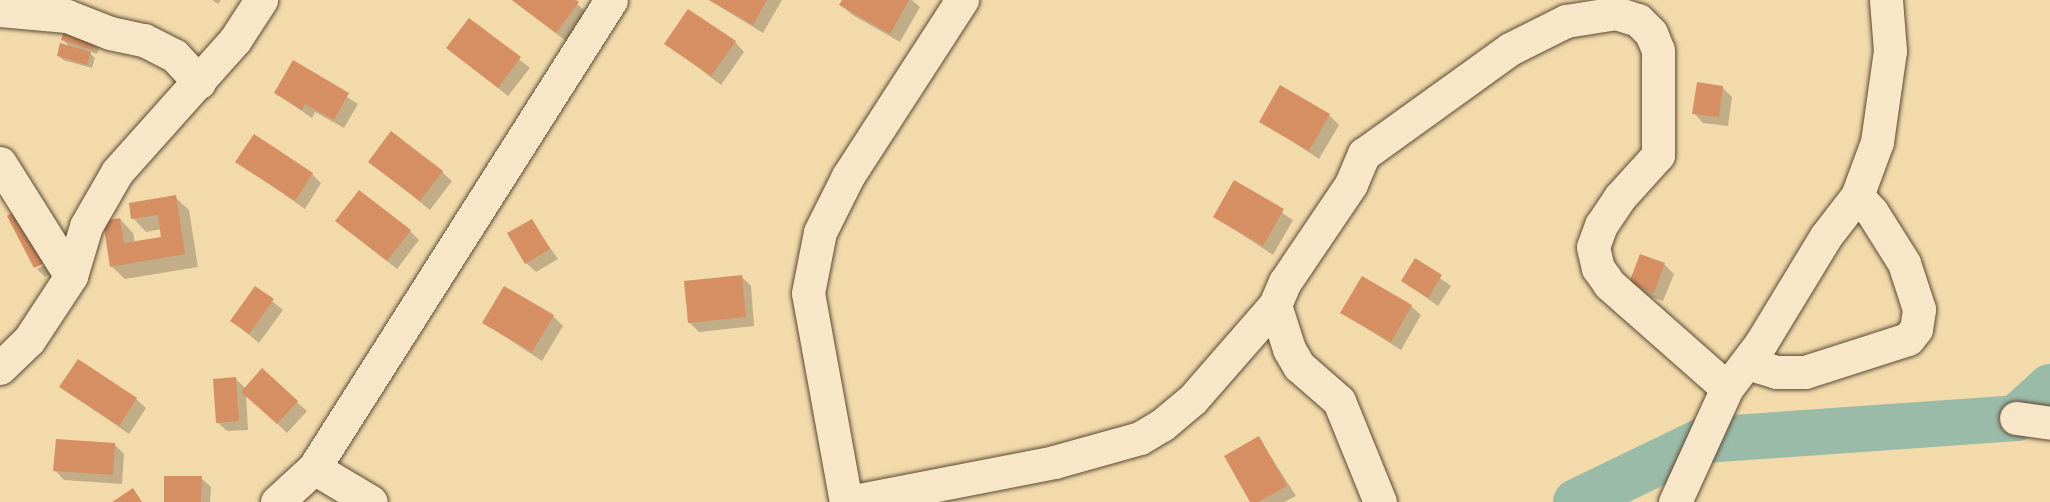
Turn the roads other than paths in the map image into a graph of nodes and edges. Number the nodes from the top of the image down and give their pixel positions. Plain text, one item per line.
1 (3, 0) edge
2 (261, 0) edge
3 (611, 0) edge
4 (962, 0) edge
5 (1886, 0) edge
6 (0, 5) edge
7 (0, 10) edge
8 (199, 82) junction
9 (0, 163) edge
10 (1857, 196) junction
11 (71, 276) junction
12 (1275, 305) junction
13 (0, 368) edge
14 (1737, 375) junction
15 (2016, 418) dead end
16 (2050, 423) edge
17 (314, 468) junction
18 (277, 502) edge
19 (371, 502) edge
20 (848, 502) edge
21 (1380, 502) edge
22 (1675, 502) edge

1 - 6 street
2 - 8 street
3 - 17 street
4 - 20 street
5 - 10 street
7 - 8 street
8 - 11 street
9 - 11 street
10 - 14 street
10 - 14 street
11 - 13 street
12 - 14 street
12 - 20 street
12 - 21 street
14 - 22 street
15 - 16 street
17 - 18 street
17 - 19 street

